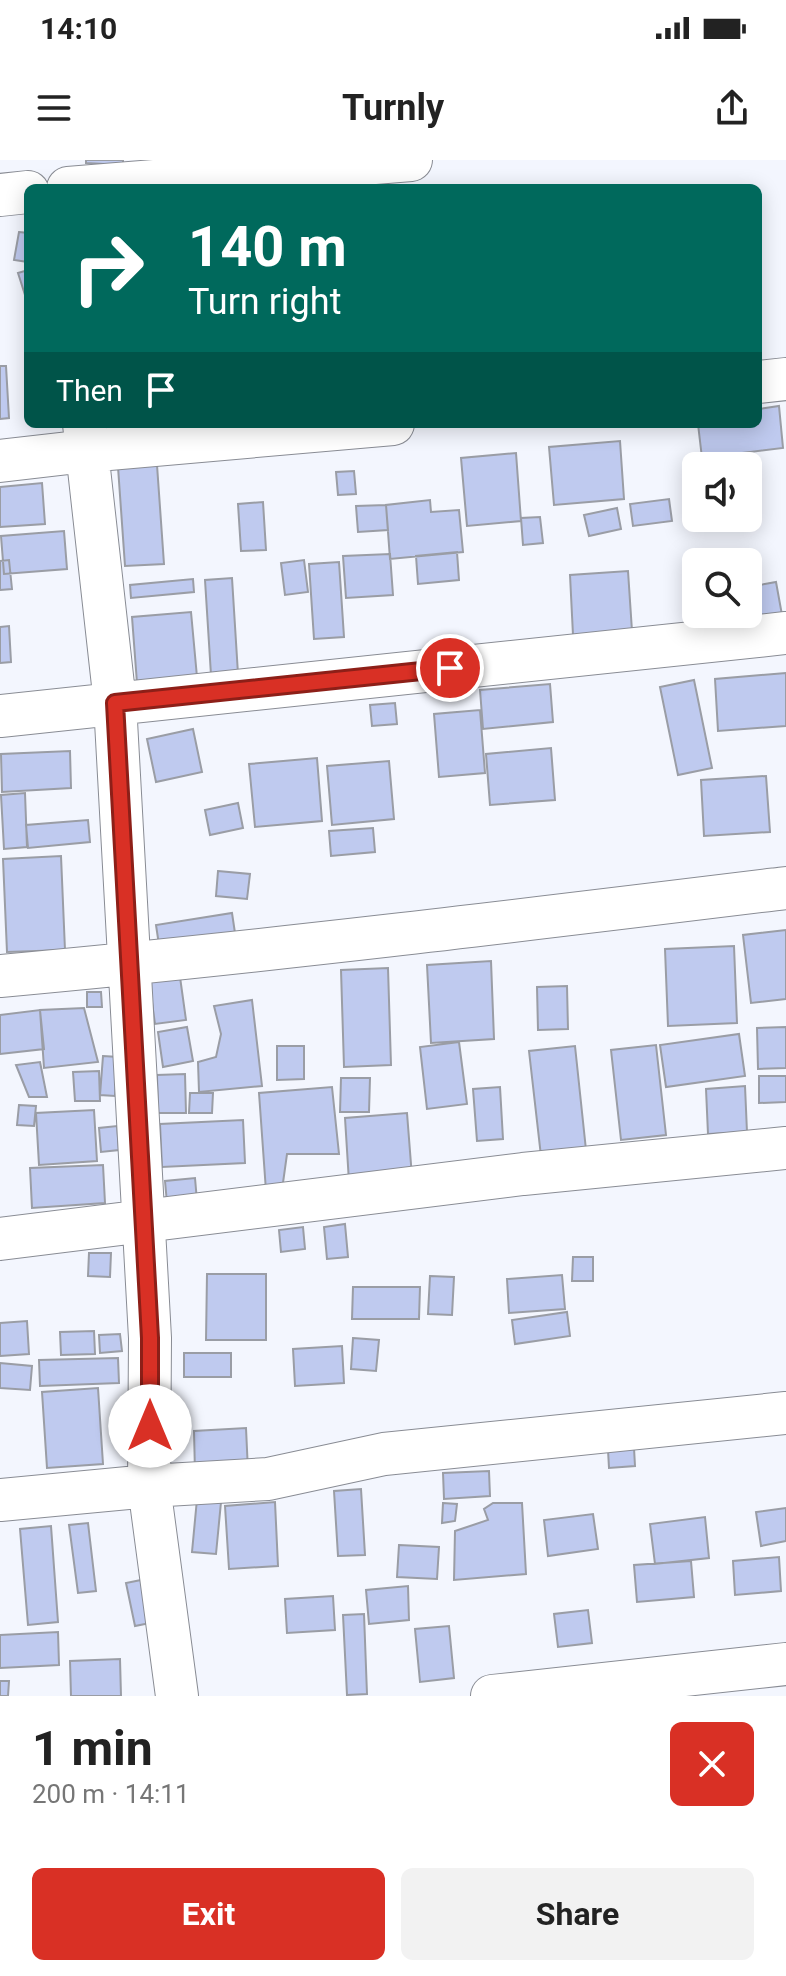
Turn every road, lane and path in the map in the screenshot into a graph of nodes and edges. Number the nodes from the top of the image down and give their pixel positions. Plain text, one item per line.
1 (63, 160) edge
2 (411, 160) edge
3 (66, 184) edge
4 (116, 184) edge
5 (24, 192) edge
6 (0, 195) edge
7 (786, 379) edge
8 (762, 382) edge
9 (305, 428) edge
10 (85, 438) edge
11 (0, 461) edge
12 (786, 633) edge
13 (115, 703) junction
14 (0, 716) edge
15 (786, 888) edge
16 (130, 964) junction
17 (0, 976) edge
18 (786, 1148) edge
19 (143, 1222) junction
20 (0, 1239) edge
21 (786, 1413) edge
22 (149, 1486) junction
23 (0, 1500) edge
24 (786, 1664) edge
25 (177, 1696) edge
26 (492, 1696) edge

1 - 3 street
2 - 4 street
5 - 6 street
7 - 8 street
9 - 10 street
10 - 11 street
10 - 13 street
12 - 13 street
13 - 14 street
13 - 16 street
15 - 16 street
16 - 17 street
16 - 19 street
18 - 19 street
19 - 20 street
19 - 22 street
21 - 22 street
22 - 23 street
22 - 25 street
24 - 26 street

